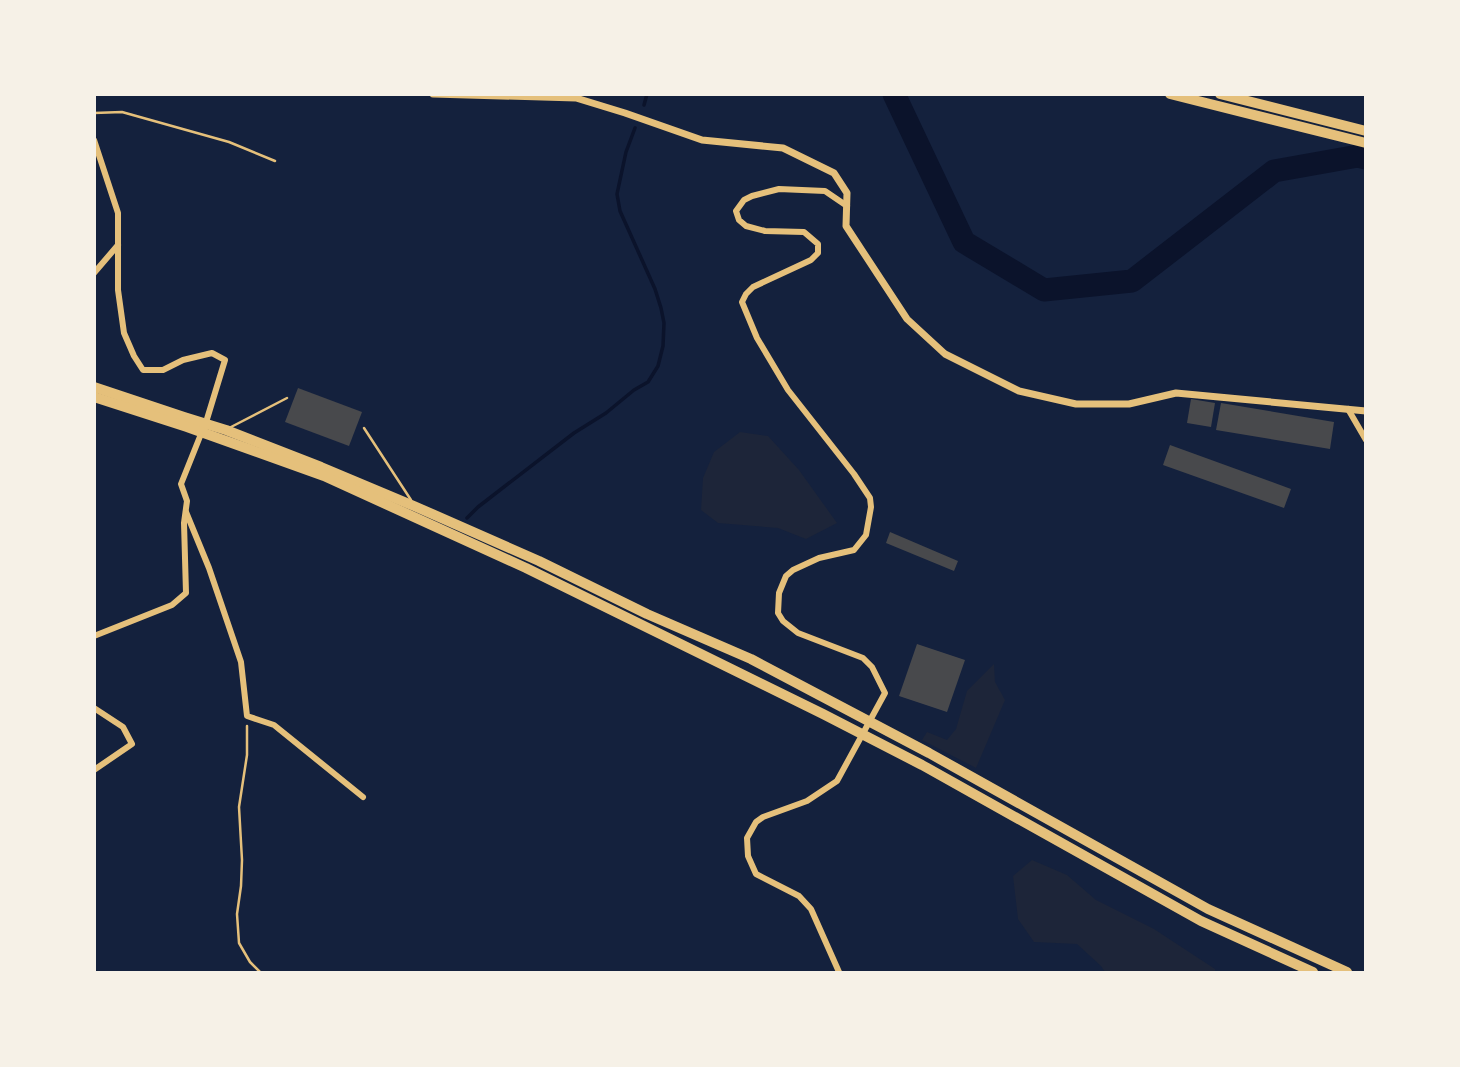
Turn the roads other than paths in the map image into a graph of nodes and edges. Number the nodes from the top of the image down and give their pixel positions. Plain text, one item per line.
1 (433, 94) edge
2 (1170, 94) edge
3 (1220, 94) edge
4 (1243, 105) junction
5 (94, 113) edge
6 (1366, 131) edge
7 (94, 140) edge
8 (1366, 142) edge
9 (275, 161) dead end
10 (847, 206) junction
11 (118, 245) junction
12 (94, 272) edge
13 (94, 387) edge
14 (94, 397) edge
15 (287, 398) dead end
16 (1348, 409) junction
17 (1366, 411) edge
18 (364, 428) dead end
19 (226, 430) junction
20 (1366, 440) edge
21 (415, 506) junction
22 (186, 510) junction
23 (94, 636) edge
24 (94, 708) edge
25 (94, 770) edge
26 (363, 797) dead end
27 (839, 972) edge
28 (1313, 972) edge
29 (1347, 972) edge

1 - 10 street
2 - 4 highway
3 - 4 highway
4 - 6 highway
4 - 8 highway
5 - 9 lane
7 - 11 street
10 - 16 street
10 - 27 street
11 - 12 street
11 - 22 street
13 - 19 highway
14 - 28 highway
15 - 19 lane
16 - 17 street
16 - 20 street
18 - 21 lane
19 - 21 highway
21 - 29 highway
22 - 23 street
22 - 26 street
24 - 25 street

